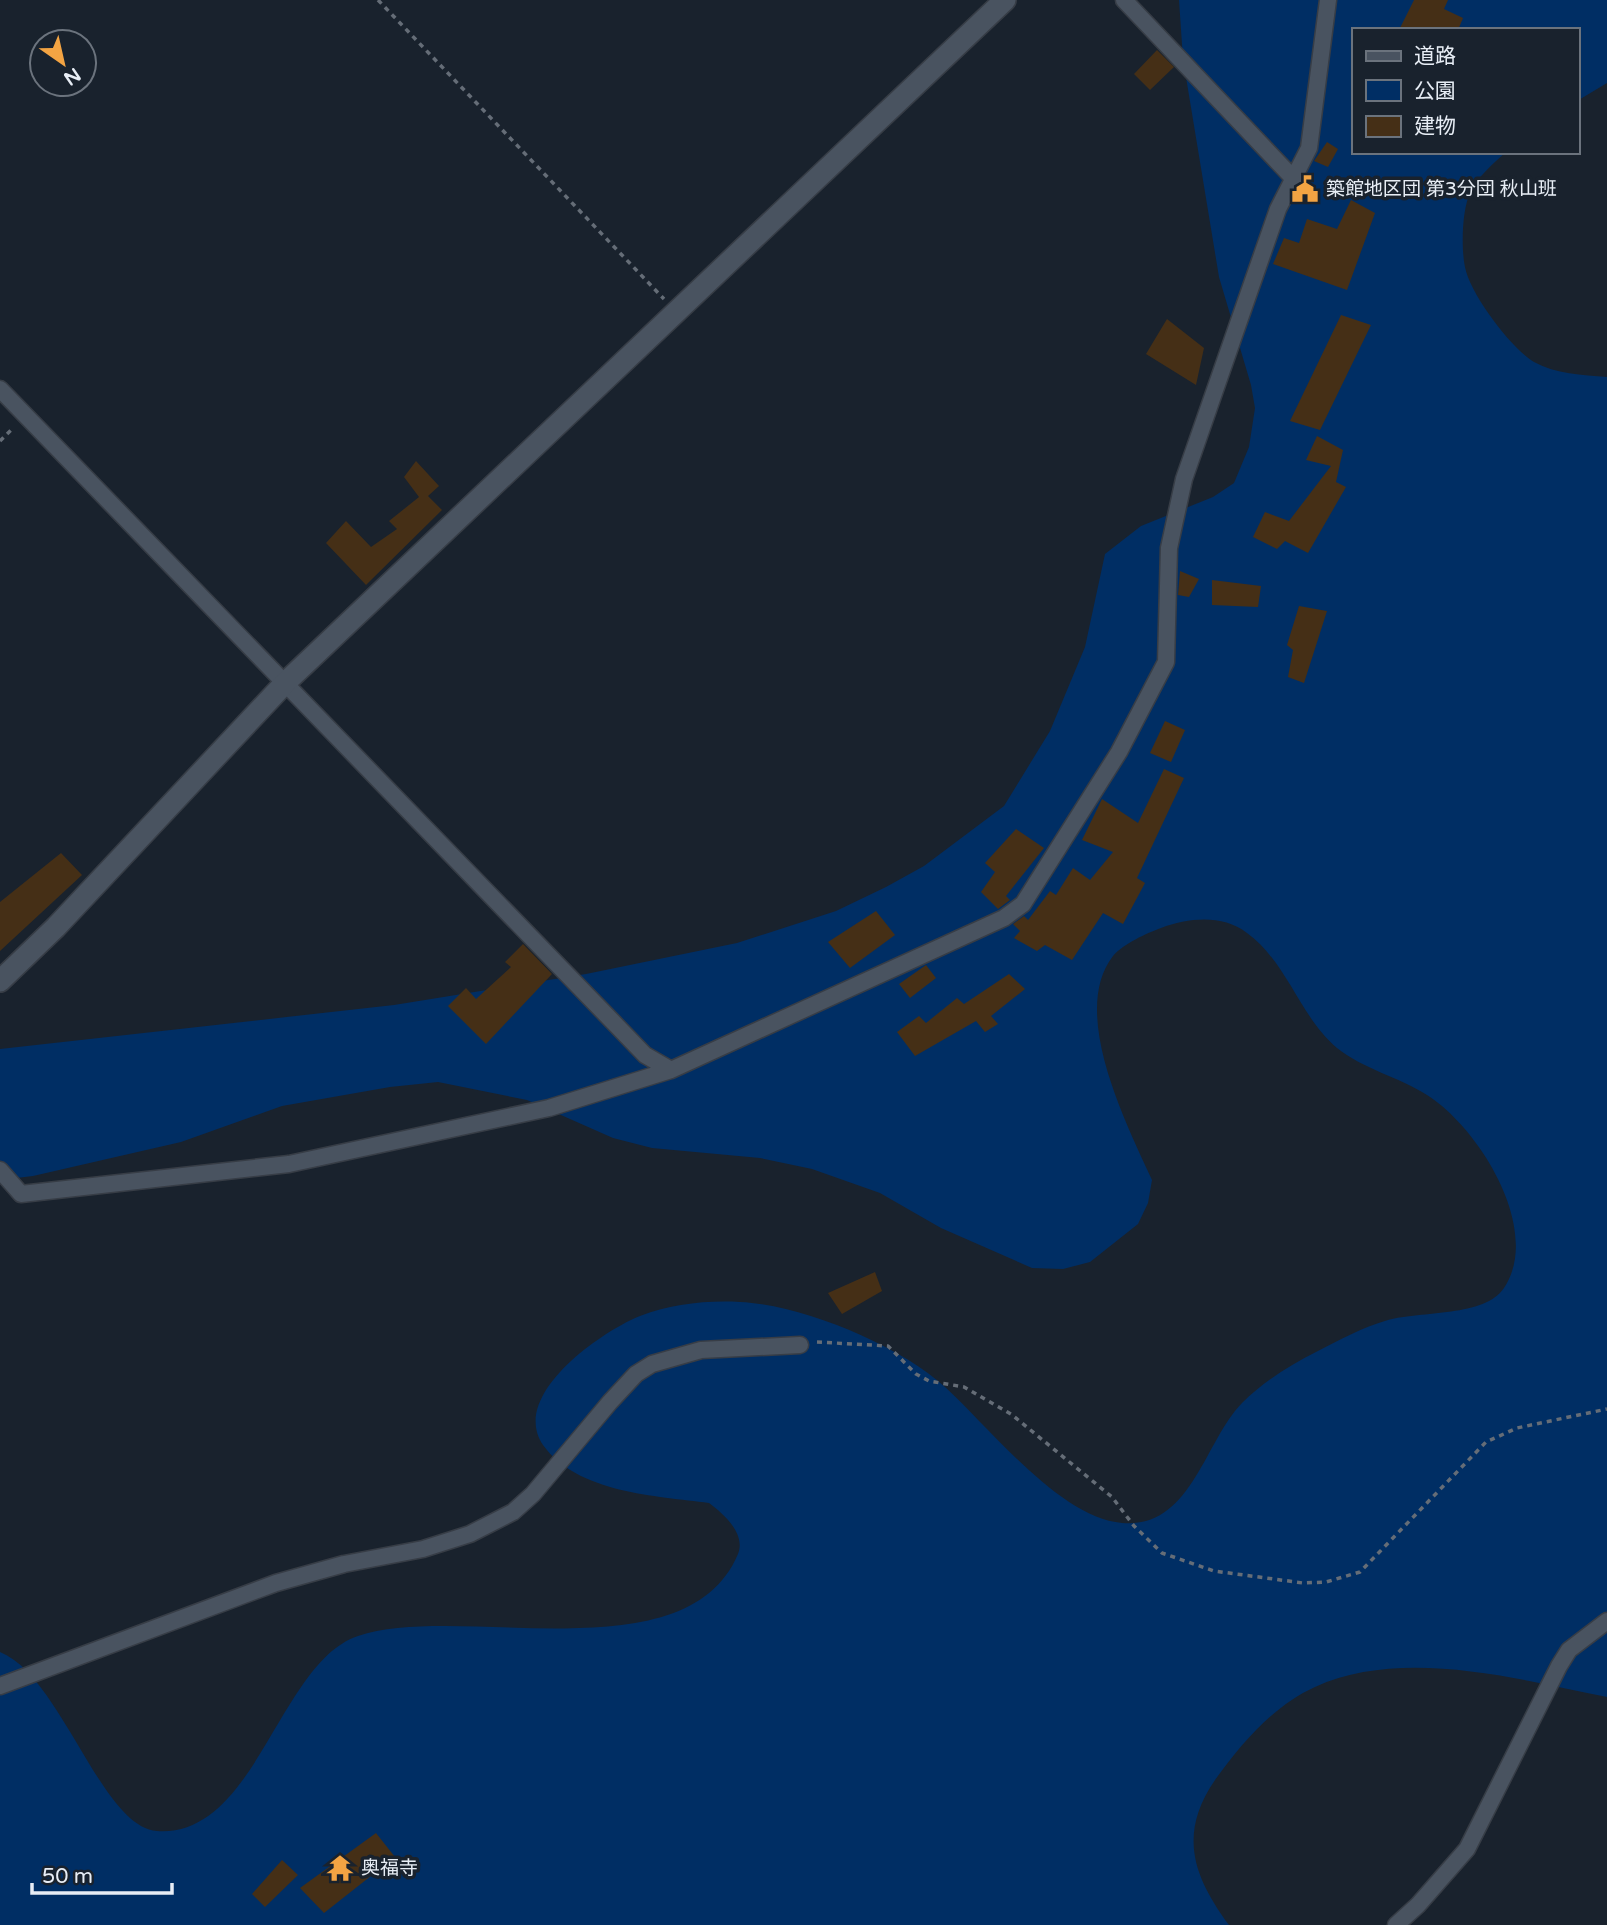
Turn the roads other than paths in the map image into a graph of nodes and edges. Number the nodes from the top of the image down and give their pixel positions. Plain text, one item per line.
1 (1004, 0) edge
2 (1124, 0) edge
3 (1328, 0) edge
4 (1293, 178) junction
5 (0, 389) edge
6 (285, 683) junction
7 (0, 981) edge
8 (671, 1070) junction
9 (0, 1170) edge
10 (800, 1345) road end
11 (1607, 1621) edge
12 (0, 1686) edge
13 (1396, 1925) edge

1 - 6 street
2 - 4 street
3 - 4 street
4 - 8 street
5 - 6 street
6 - 7 street
6 - 8 street
8 - 9 street
10 - 12 street
11 - 13 street

